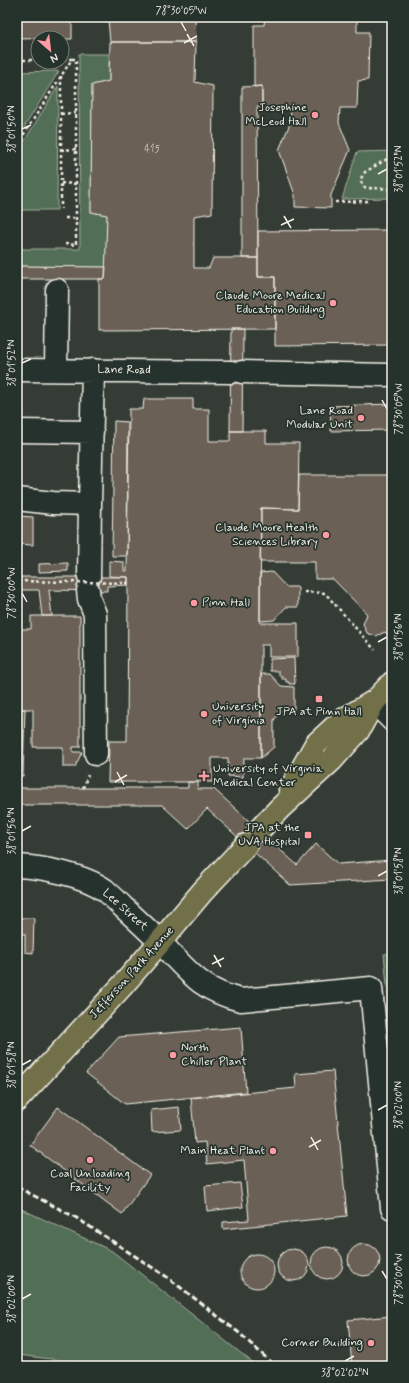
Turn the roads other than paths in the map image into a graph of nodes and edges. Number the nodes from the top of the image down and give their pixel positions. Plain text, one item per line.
1 (57, 290) dead end
2 (17, 370) edge
3 (56, 370) junction
4 (93, 370) junction
5 (392, 375) edge
6 (17, 431) edge
7 (92, 432) junction
8 (17, 499) edge
9 (90, 504) junction
10 (392, 683) edge
11 (374, 702) junction
12 (392, 720) edge
13 (96, 754) dead end
14 (17, 866) edge
15 (160, 942) junction
16 (17, 1100) edge
17 (392, 1208) edge

1 - 3 street
2 - 3 street, Lane Road
3 - 4 street, Lane Road
4 - 5 street, Lane Road
4 - 7 street
6 - 7 street
7 - 9 street
8 - 9 street
9 - 13 street
10 - 11 main road, Jefferson Park Avenue
11 - 12 street
11 - 15 main road, Jefferson Park Avenue
14 - 15 street, Lee Street
15 - 16 main road, Jefferson Park Avenue
15 - 17 street, Lee Street

